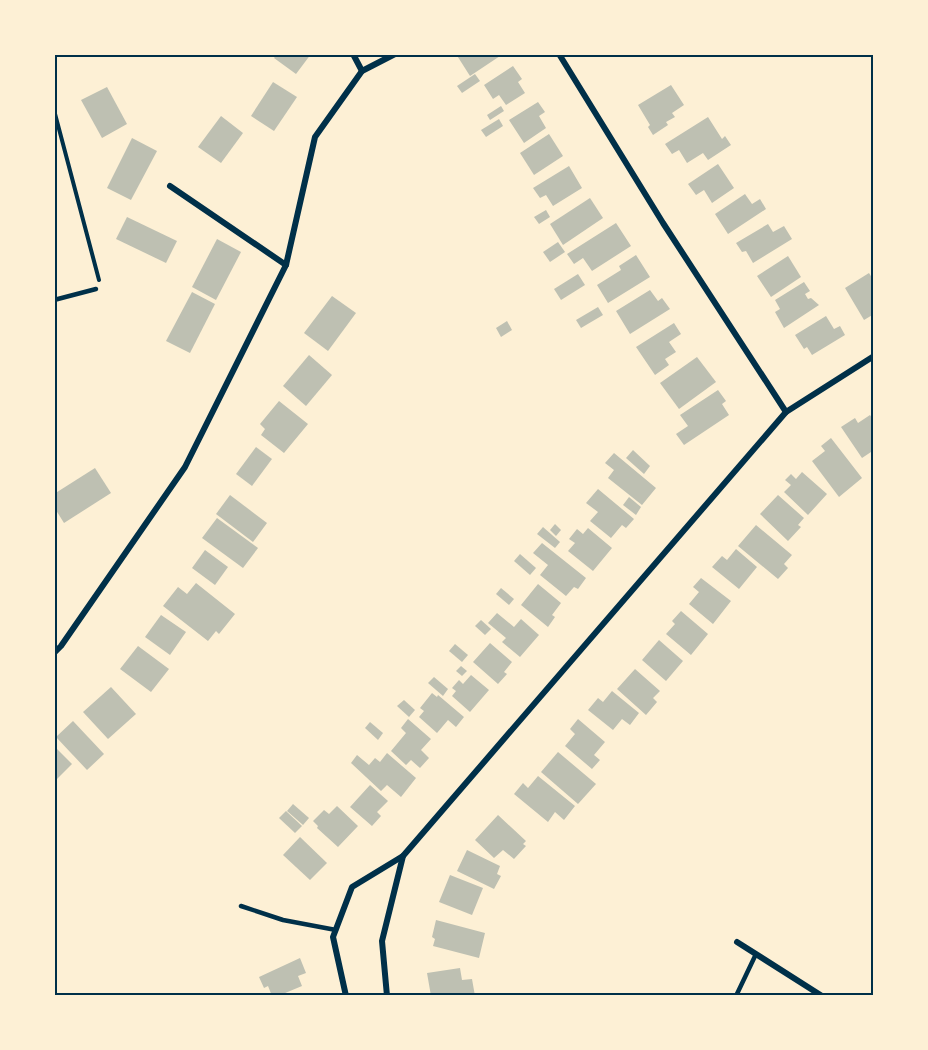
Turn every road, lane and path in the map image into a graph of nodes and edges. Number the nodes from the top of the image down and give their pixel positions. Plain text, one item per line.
1 (353, 54) edge
2 (395, 54) edge
3 (559, 54) edge
4 (362, 71) junction
5 (54, 110) edge
6 (170, 186) dead end
7 (286, 265) junction
8 (96, 289) joint
9 (54, 300) edge
10 (874, 356) edge
11 (786, 412) junction
12 (54, 653) edge
13 (403, 856) junction
14 (242, 906) dead end
15 (336, 930) junction
16 (737, 942) dead end
17 (756, 954) junction
18 (346, 996) edge
19 (387, 996) edge
20 (736, 996) edge
21 (822, 996) edge

1 - 4 street
2 - 4 street
3 - 11 street
4 - 7 street
5 - 8 path
6 - 7 street
7 - 12 street
8 - 9 lane
10 - 11 street
11 - 13 street
13 - 15 street
13 - 19 street
14 - 15 lane
15 - 18 street
16 - 17 street
17 - 20 lane
17 - 21 street

